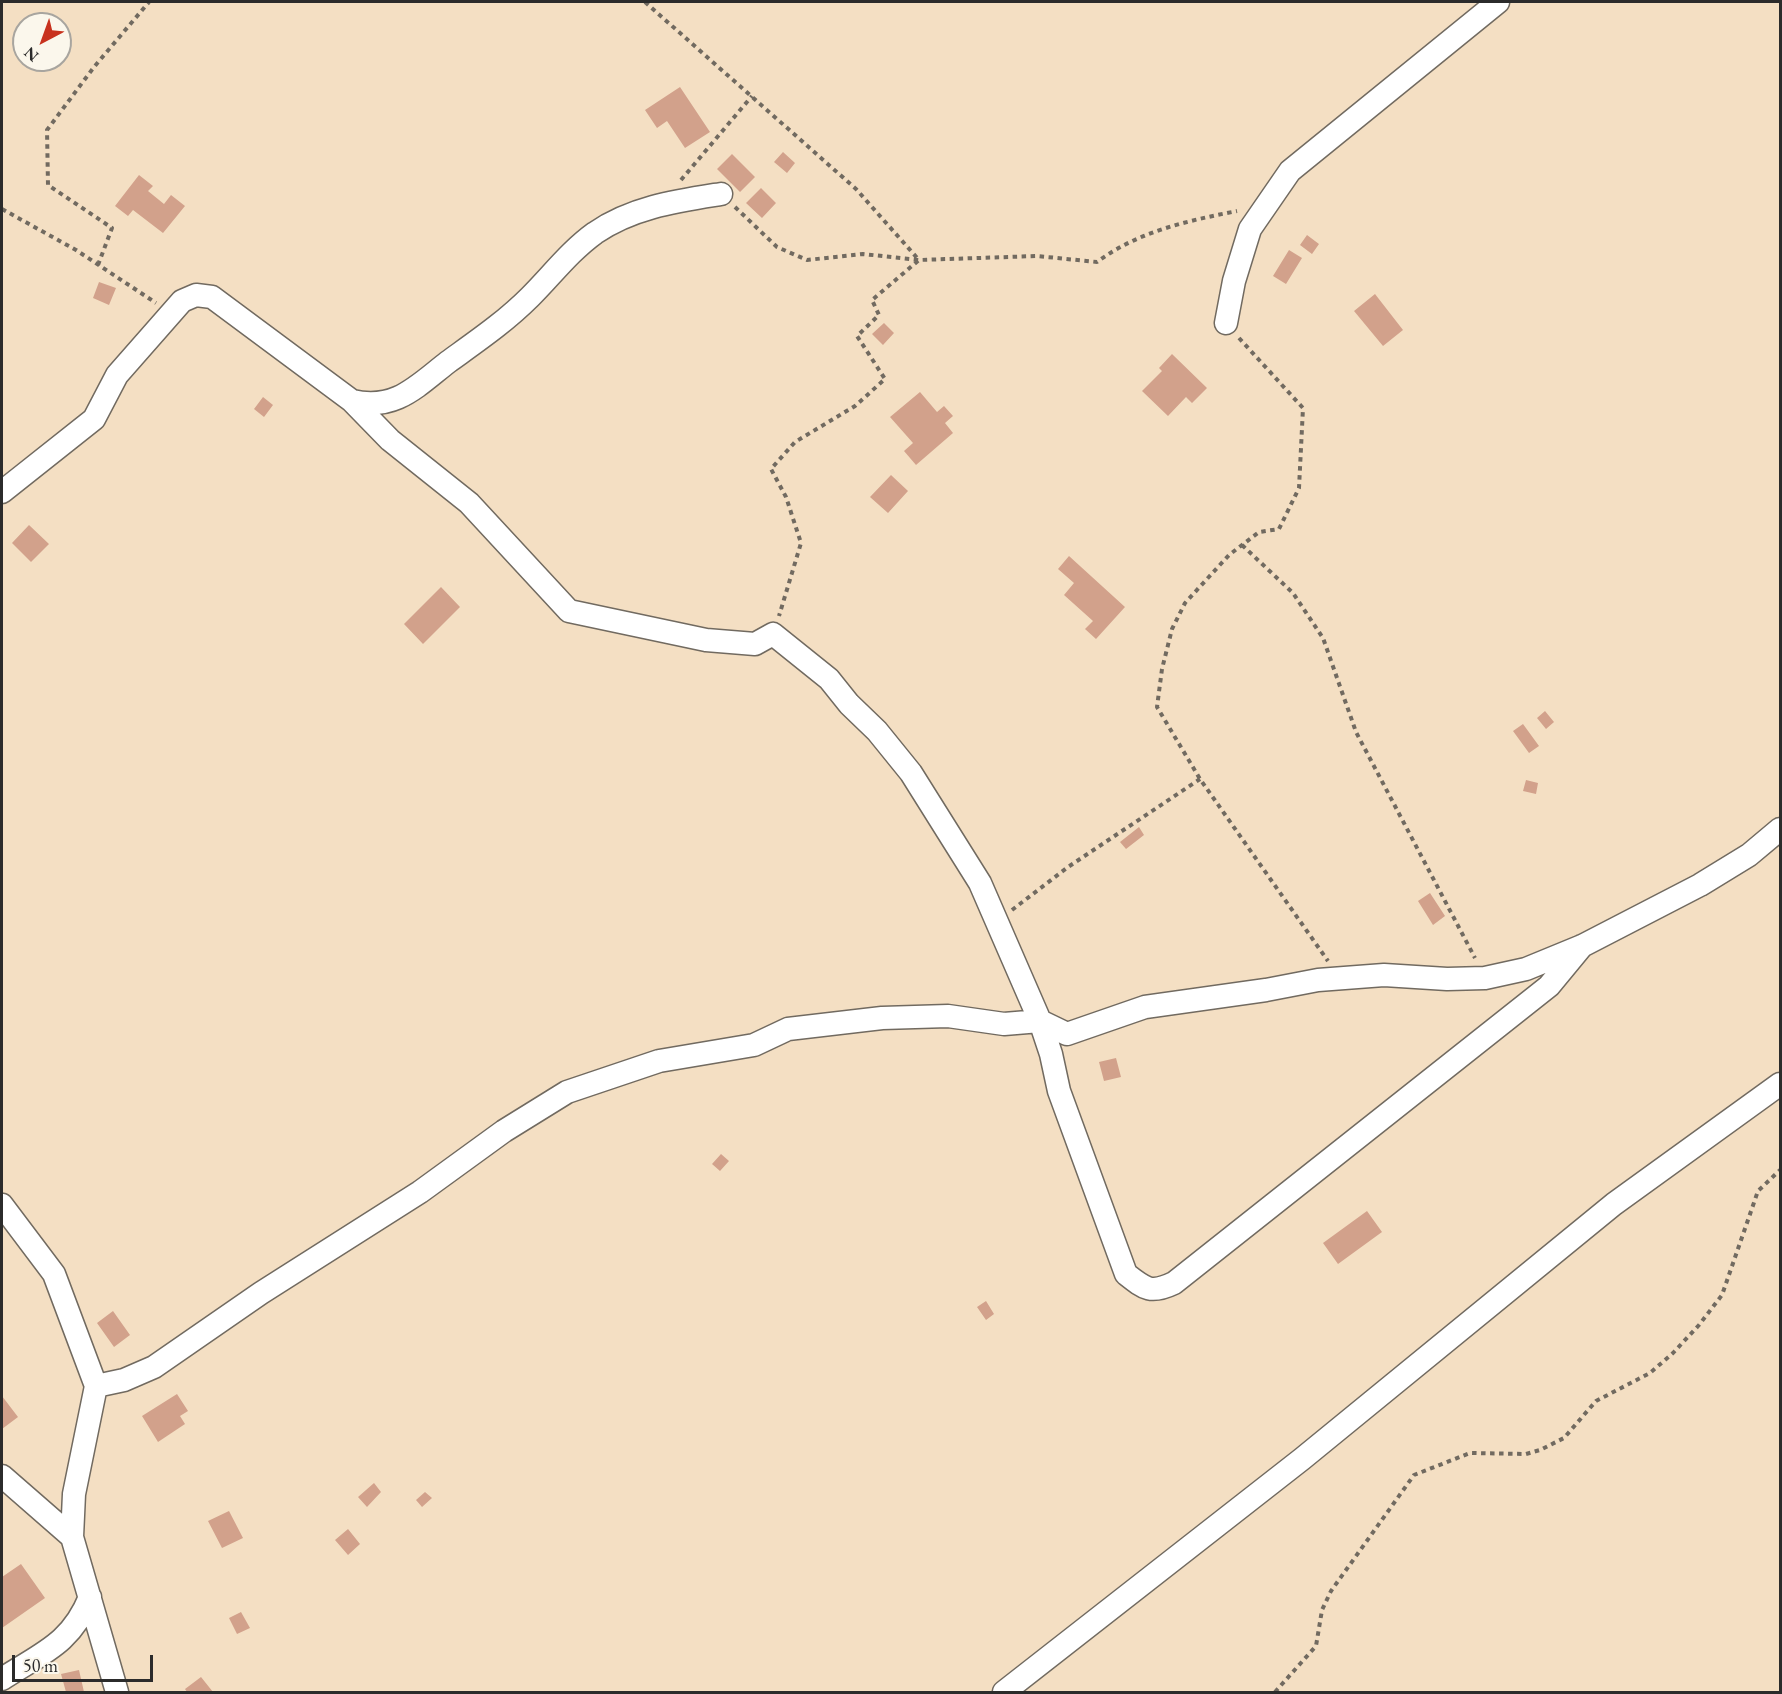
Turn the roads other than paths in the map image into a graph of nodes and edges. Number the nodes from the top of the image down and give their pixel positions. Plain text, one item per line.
1 (1498, 2) edge
2 (721, 194) road end
3 (1227, 323) road end
4 (352, 401) junction
5 (2, 492) edge
6 (1780, 829) edge
7 (1582, 946) junction
8 (1040, 1021) junction
9 (1780, 1084) edge
10 (2, 1205) edge
11 (96, 1386) junction
12 (2, 1476) edge
13 (72, 1537) junction
14 (90, 1597) junction
15 (2, 1679) edge
16 (117, 1692) edge
17 (1004, 1692) edge

1 - 3 street
2 - 4 street
4 - 5 street
4 - 8 street
6 - 7 street
7 - 8 street
7 - 8 street
8 - 11 street
9 - 17 street
10 - 11 street
11 - 13 street
12 - 13 street
13 - 14 street
14 - 15 street
14 - 16 street

